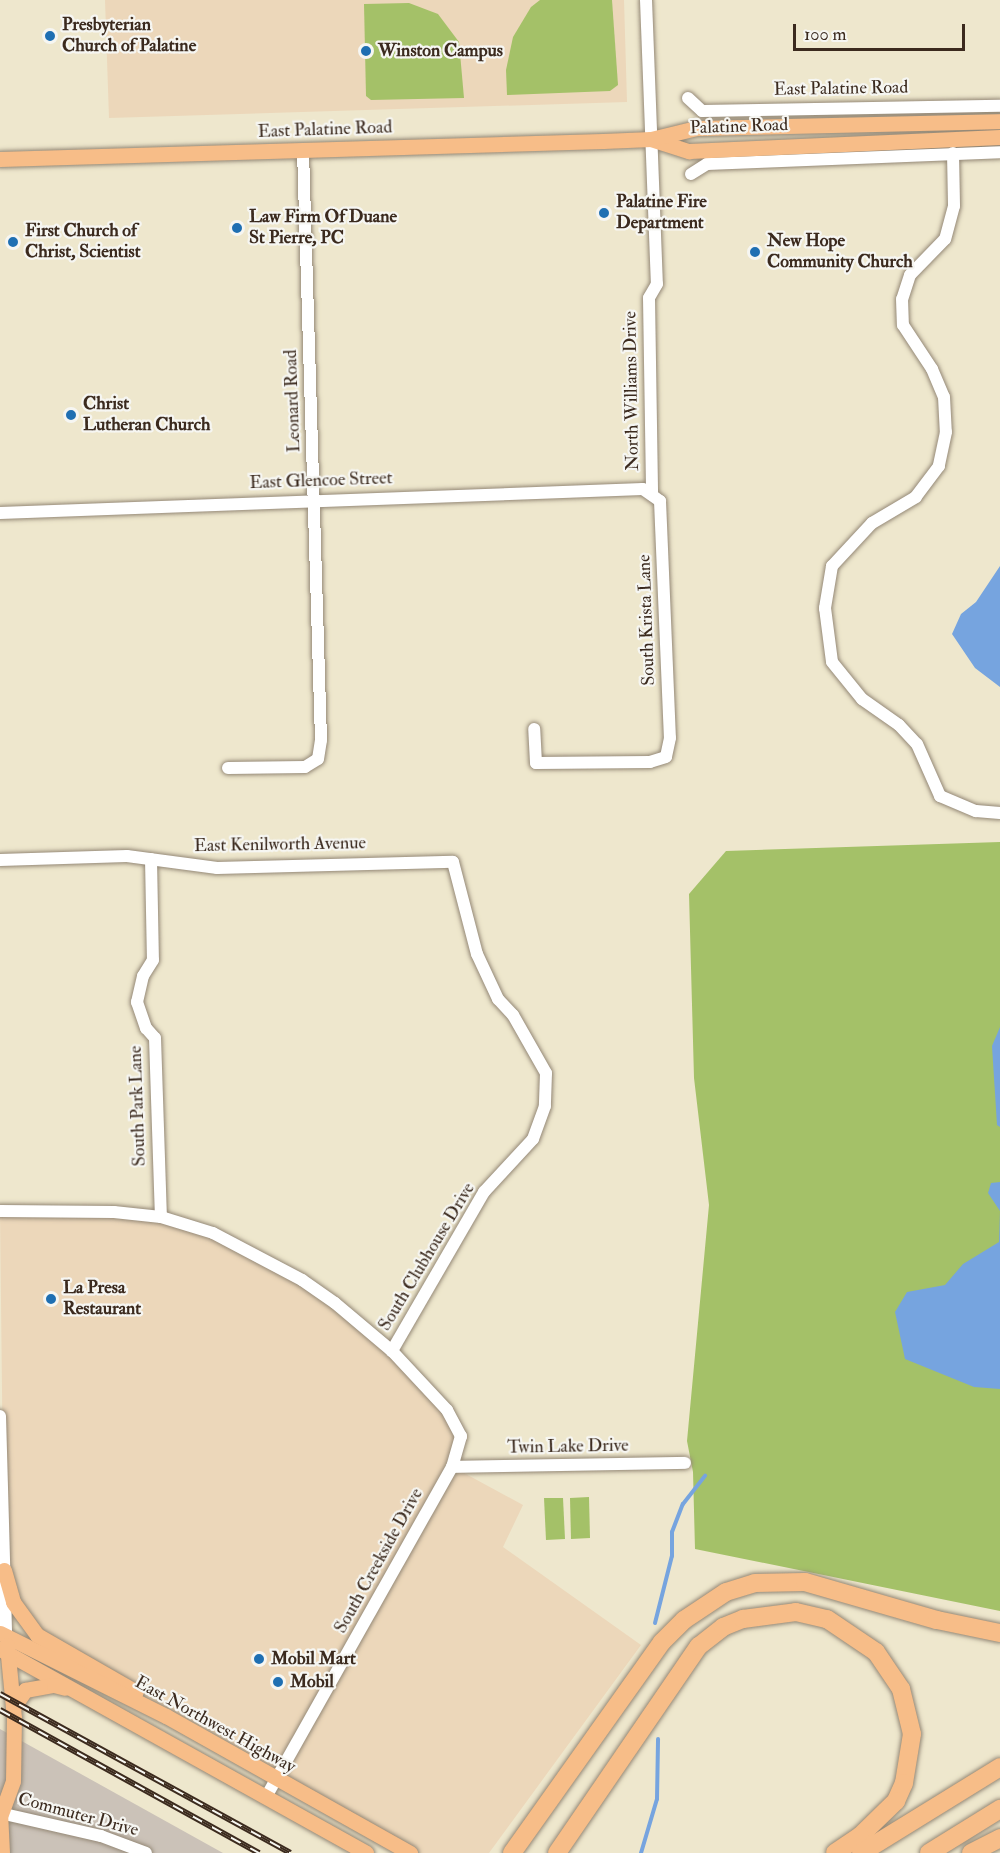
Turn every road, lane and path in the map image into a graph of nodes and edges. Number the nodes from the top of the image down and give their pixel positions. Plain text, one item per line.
1 (646, 0) edge
2 (688, 98) dead end
3 (1000, 106) edge
4 (1000, 122) edge
5 (1000, 137) edge
6 (651, 139) junction
7 (303, 150) junction
8 (1000, 152) edge
9 (953, 153) junction
10 (0, 159) edge
11 (690, 174) dead end
12 (648, 492) junction
13 (314, 499) junction
14 (0, 513) edge
15 (534, 729) dead end
16 (228, 768) dead end
17 (1000, 813) edge
18 (151, 859) junction
19 (0, 860) edge
20 (453, 862) joint
21 (0, 1211) edge
22 (161, 1216) junction
23 (392, 1351) junction
24 (0, 1416) edge
25 (685, 1463) dead end
26 (452, 1467) junction
27 (4, 1570) junction
28 (1000, 1633) edge
29 (3, 1643) edge
30 (89, 1697) junction
31 (13, 1708) junction
32 (166, 1716) junction
33 (1000, 1767) edge
34 (276, 1780) junction
35 (266, 1797) junction
36 (1000, 1809) edge
37 (0, 1813) edge
38 (1000, 1838) edge
39 (516, 1850) edge
40 (2, 1853) edge
41 (146, 1853) edge
42 (366, 1853) edge
43 (410, 1853) edge
44 (557, 1853) edge
45 (835, 1853) edge
46 (861, 1853) edge
47 (929, 1853) edge
48 (970, 1853) edge

1 - 6 street, North Williams Drive
2 - 3 street, East Palatine Road
4 - 6 main road, Palatine Road
5 - 6 main road, Palatine Road
6 - 7 main road, East Palatine Road
6 - 12 street, North Williams Drive
7 - 10 main road, East Palatine Road
7 - 13 street, Leonard Road
8 - 9 street, Palatine Road
9 - 11 street, Palatine Road
9 - 17 street
12 - 13 street, East Glencoe Street
12 - 15 street, South Krista Lane
13 - 14 street, East Glencoe Street
13 - 16 street, Leonard Road
18 - 19 street, East Kenilworth Avenue
18 - 20 street, East Kenilworth Avenue
18 - 22 street, South Park Lane
20 - 23 street, South Clubhouse Drive
21 - 22 street, South Creekside Drive
22 - 23 street, South Creekside Drive
23 - 26 street, South Creekside Drive
24 - 27 street
25 - 26 street, Twin Lake Drive
26 - 34 street, South Creekside Drive
27 - 29 street
27 - 32 main road
28 - 39 highway
29 - 30 main road, East Northwest Highway
29 - 31 main road
29 - 32 main road, East Northwest Highway
30 - 31 main road
30 - 35 main road, East Northwest Highway
31 - 37 main road
32 - 34 main road, East Northwest Highway
33 - 46 highway
34 - 35 street, South Creekside Drive
34 - 43 main road, East Northwest Highway
35 - 42 main road, East Northwest Highway
36 - 47 highway
37 - 40 main road
37 - 41 street, Commuter Drive
38 - 48 highway
44 - 45 highway

